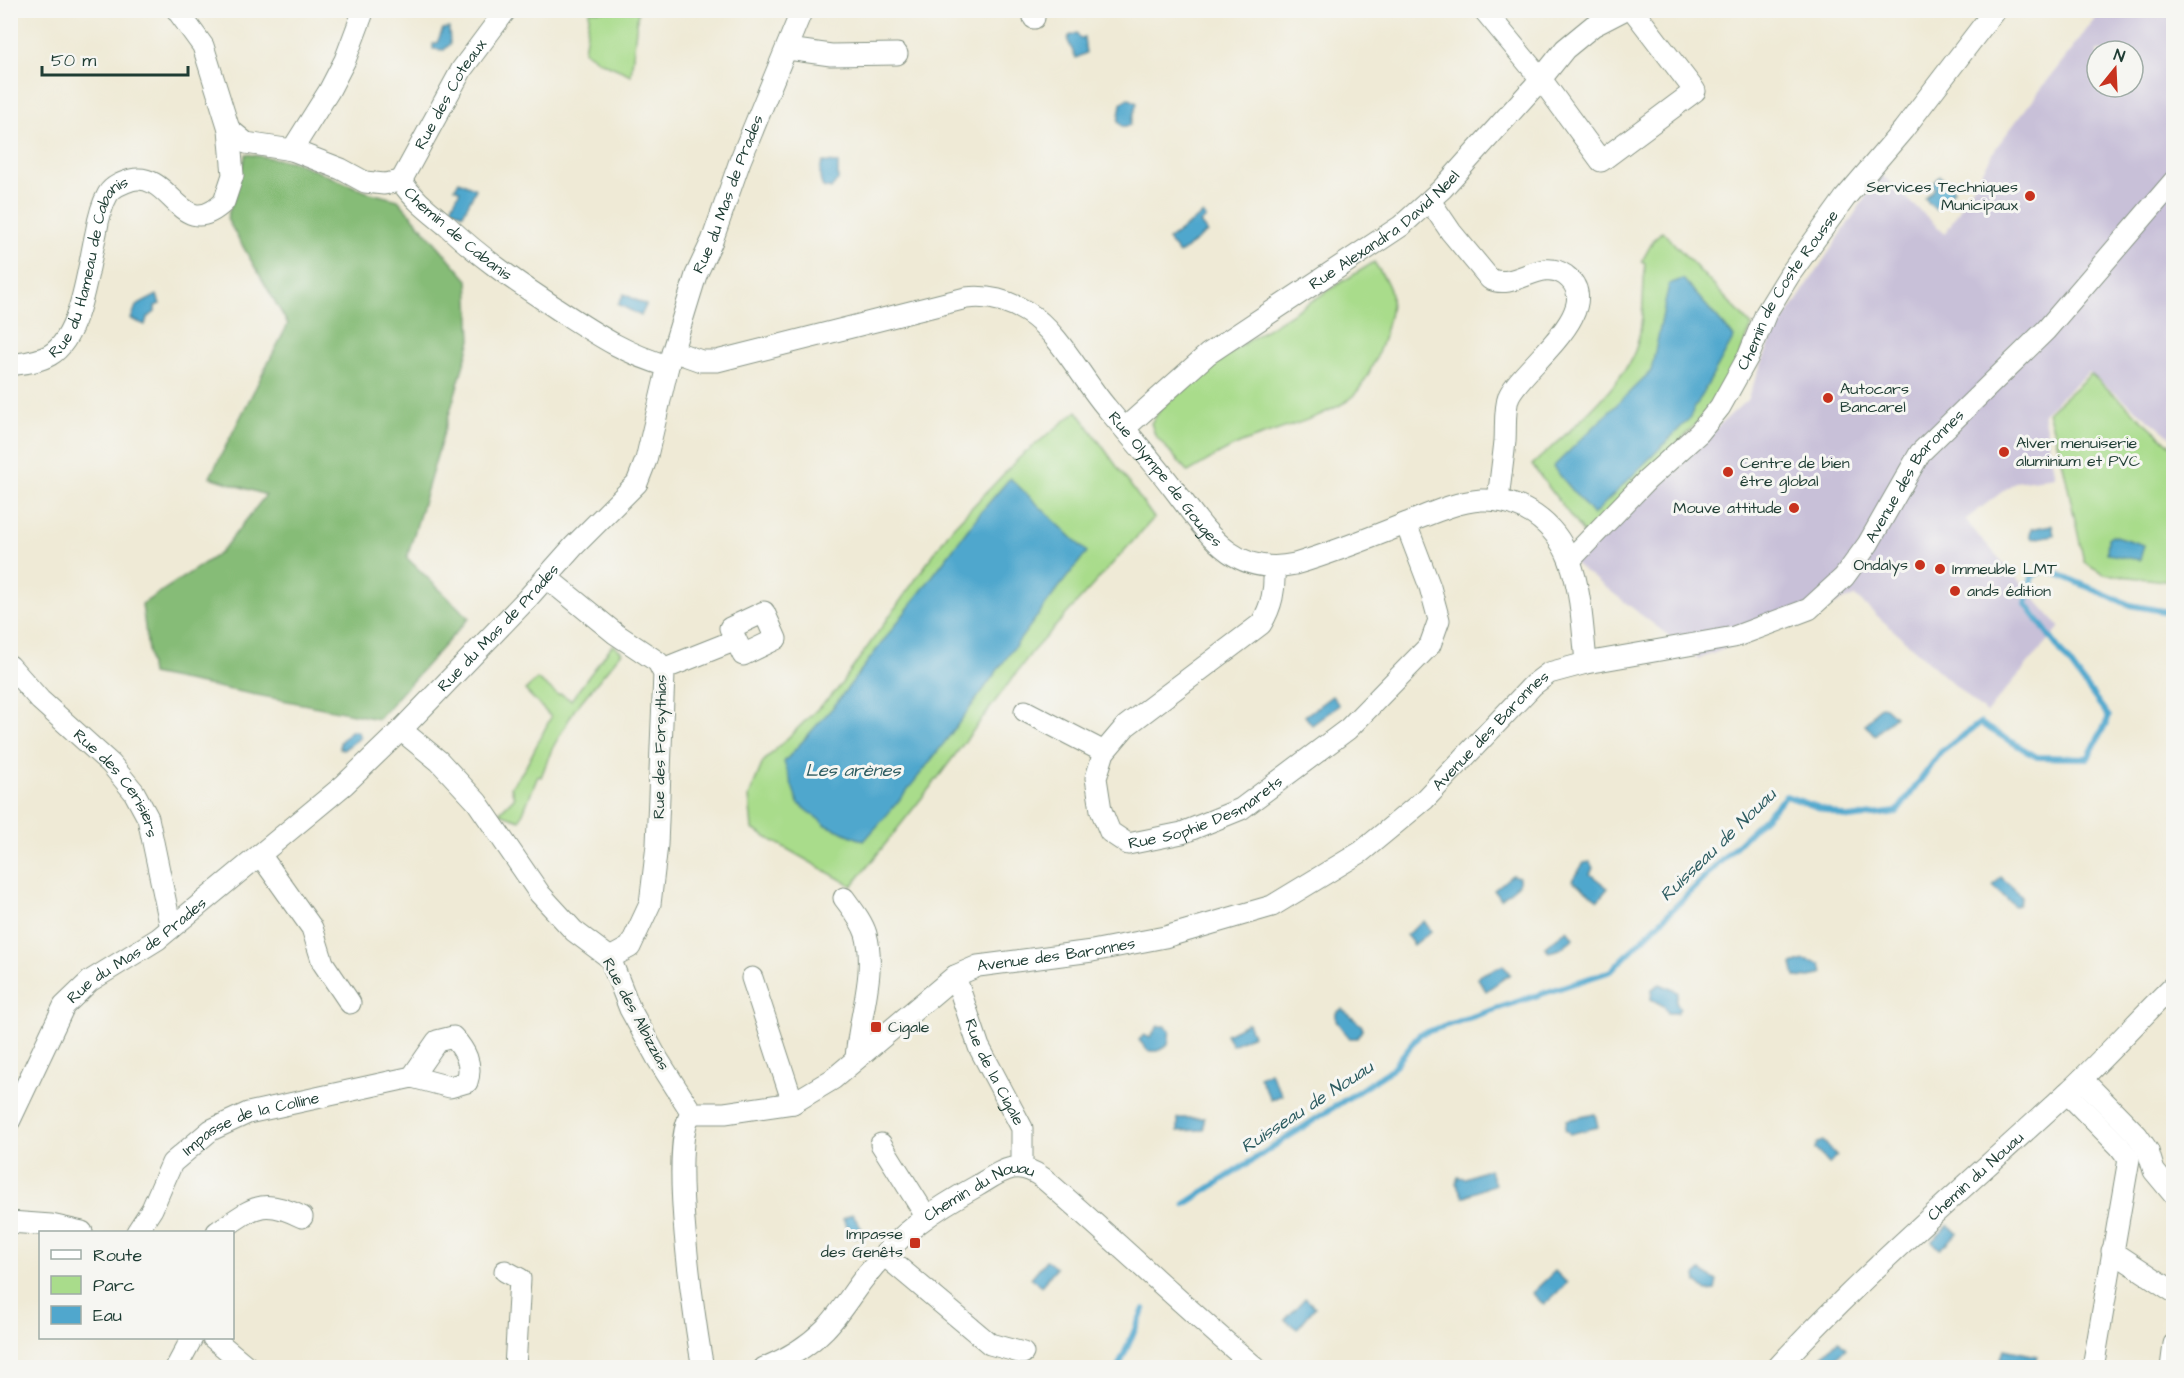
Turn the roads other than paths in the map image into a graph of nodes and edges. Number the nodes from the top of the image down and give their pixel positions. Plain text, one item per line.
1 (177, 10) edge
2 (506, 10) edge
3 (801, 10) edge
4 (1484, 10) edge
5 (1624, 10) edge
6 (1633, 10) edge
7 (1995, 10) edge
8 (362, 15) dead end
9 (788, 49) junction
10 (897, 54) dead end
11 (1541, 79) junction
12 (229, 129) junction
13 (292, 150) junction
14 (400, 181) junction
15 (2174, 181) edge
16 (1430, 201) junction
17 (671, 358) junction
18 (10, 364) edge
19 (1125, 428) junction
20 (1498, 501) junction
21 (1406, 524) junction
22 (1570, 560) junction
23 (1274, 569) junction
24 (546, 577) junction
25 (736, 640) dead end
26 (1586, 663) junction
27 (10, 666) edge
28 (663, 669) junction
29 (1025, 711) dead end
30 (402, 730) junction
31 (1104, 752) junction
32 (261, 856) junction
33 (844, 898) dead end
34 (171, 928) junction
35 (610, 958) junction
36 (955, 976) junction
37 (752, 978) dead end
38 (2174, 985) edge
39 (350, 1003) dead end
40 (856, 1059) junction
41 (412, 1077) dead end
42 (2074, 1086) junction
43 (793, 1103) junction
44 (692, 1113) junction
45 (10, 1120) edge
46 (880, 1144) dead end
47 (1022, 1167) junction
48 (2174, 1195) edge
49 (926, 1216) junction
50 (302, 1217) dead end
51 (10, 1222) edge
52 (74, 1231) edge
53 (138, 1231) edge
54 (220, 1231) edge
55 (2112, 1251) junction
56 (884, 1255) junction
57 (505, 1271) dead end
58 (2174, 1292) edge
59 (191, 1339) edge
60 (214, 1339) edge
61 (2174, 1344) edge
62 (1023, 1353) dead end
63 (176, 1368) edge
64 (249, 1368) edge
65 (514, 1368) edge
66 (703, 1368) edge
67 (764, 1368) edge
68 (1256, 1368) edge
69 (1777, 1368) edge
70 (2093, 1368) edge
71 (2171, 1368) edge

1 - 12 street
2 - 14 street, Rue des Coteaux
3 - 9 street, Rue du Mas de Prades
4 - 11 street
5 - 11 street, Rue Alexandra David Neel
6 - 11 street
7 - 22 street, Chemin de Coste Rousse
8 - 13 street
9 - 10 street
9 - 17 street, Rue du Mas de Prades
11 - 16 street, Rue Alexandra David Neel
12 - 13 street, Chemin de Cabanis
12 - 18 street, Rue du Hameau de Cabanis
13 - 14 street, Chemin de Cabanis
14 - 17 street, Chemin de Cabanis
15 - 26 street, Avenue des Baronnes
16 - 19 street, Rue Alexandra David Neel
16 - 20 street
17 - 19 street, Rue Olympe de Gouges
17 - 24 street, Rue du Mas de Prades
19 - 23 street, Rue Olympe de Gouges
20 - 21 street
20 - 22 street
21 - 23 street
21 - 31 street, Rue Sophie Desmarets
22 - 26 street
23 - 31 street, Rue Sophie Desmarets
24 - 28 street, Rue des Forsythias
24 - 30 street, Rue du Mas de Prades
25 - 28 street
26 - 36 street, Avenue des Baronnes
27 - 34 street, Rue des Cerisiers
28 - 35 street, Rue des Forsythias
29 - 31 street
30 - 32 street, Rue du Mas de Prades
30 - 35 street, Rue des Albizzias
32 - 34 street, Rue du Mas de Prades
32 - 39 street
33 - 40 street
34 - 45 street, Rue du Mas de Prades
35 - 44 street, Rue des Albizzias
36 - 40 street, Avenue des Baronnes
36 - 47 street, Rue de la Cigale
37 - 43 street
38 - 42 street, Chemin du Nouau
40 - 43 street, Avenue des Baronnes
41 - 53 street, Impasse de la Colline
42 - 48 street
42 - 55 street
42 - 69 street, Chemin du Nouau
43 - 44 street, Avenue des Baronnes
44 - 66 street
46 - 49 street
47 - 49 street, Chemin du Nouau
47 - 68 street, Chemin du Nouau
49 - 56 street, Chemin du Nouau
50 - 54 street
51 - 52 street
55 - 58 street
55 - 70 street
56 - 62 street
56 - 67 street, Chemin du Nouau
57 - 65 street
59 - 63 street
60 - 64 street
61 - 71 street

